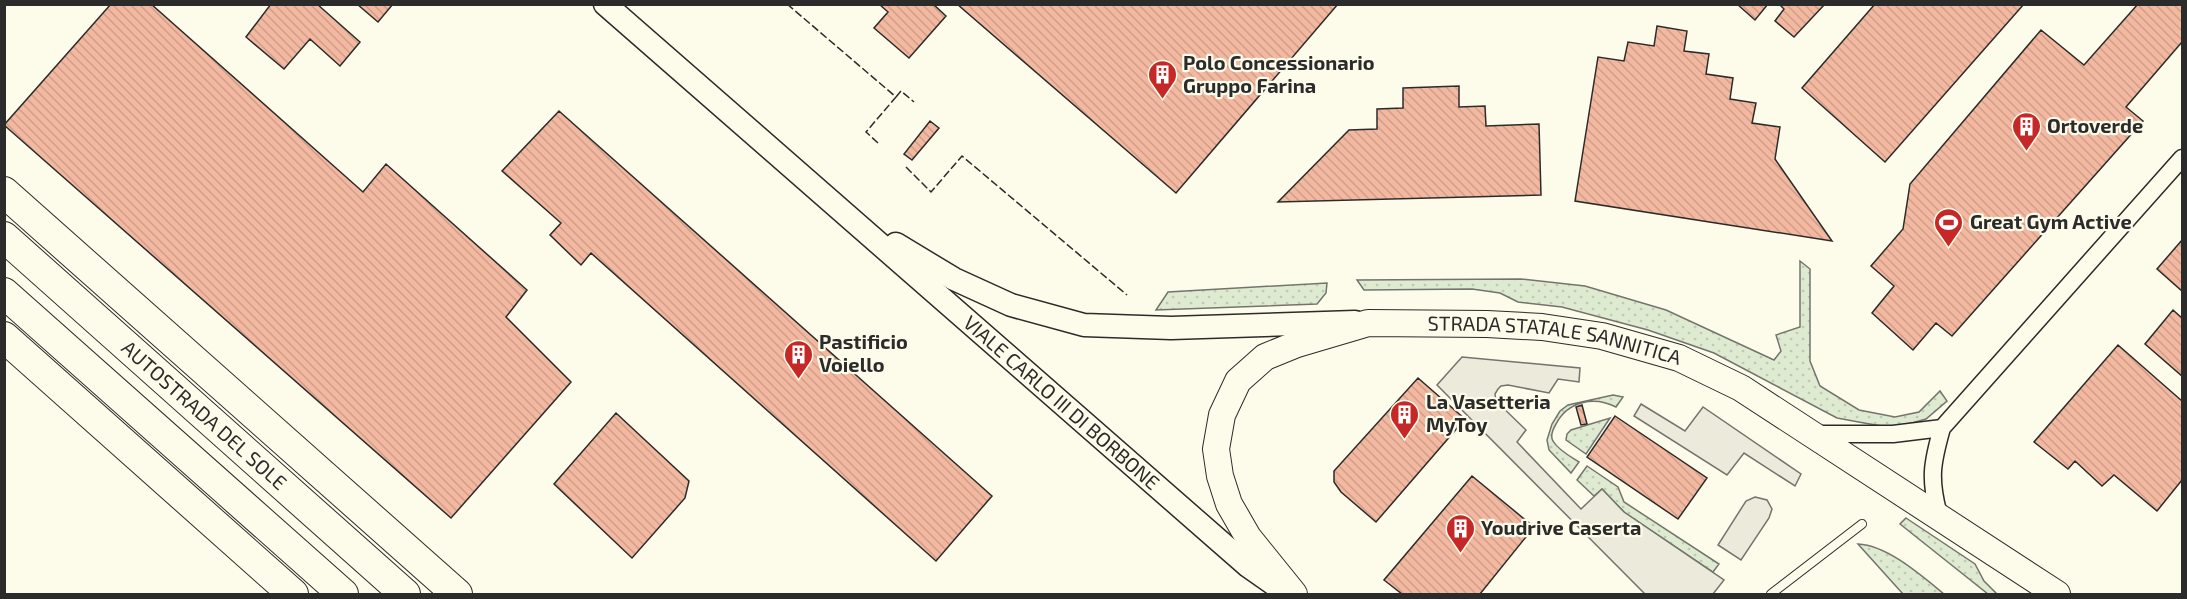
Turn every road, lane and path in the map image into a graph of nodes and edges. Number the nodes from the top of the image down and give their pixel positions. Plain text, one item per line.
1 (605, 4) edge
2 (2182, 158) edge
3 (4, 192) edge
4 (837, 206) junction
5 (4, 237) edge
6 (4, 293) edge
7 (1368, 323) junction
8 (4, 337) edge
9 (1942, 428) junction
10 (1813, 434) junction
11 (1939, 515) junction
12 (1862, 524) dead end
13 (293, 594) edge
14 (344, 594) edge
15 (405, 594) edge
16 (457, 594) edge
17 (1288, 594) edge
18 (1294, 594) edge
19 (1772, 594) edge
20 (2057, 594) edge

1 - 4 main road, VIALE CARLO III DI BORBONE
2 - 9 street
3 - 16 highway
4 - 7 main road, VIALE CARLO III DI BORBONE
4 - 17 main road, VIALE CARLO III DI BORBONE
5 - 15 highway, AUTOSTRADA DEL SOLE
6 - 14 highway, AUTOSTRADA DEL SOLE
7 - 10 main road, STRADA STATALE SANNITICA
7 - 18 main road, STRADA STATALE SANNITICA
8 - 13 highway
9 - 10 street
9 - 11 street
10 - 11 main road, STRADA STATALE SANNITICA
11 - 20 main road, STRADA STATALE SANNITICA
12 - 19 lane

